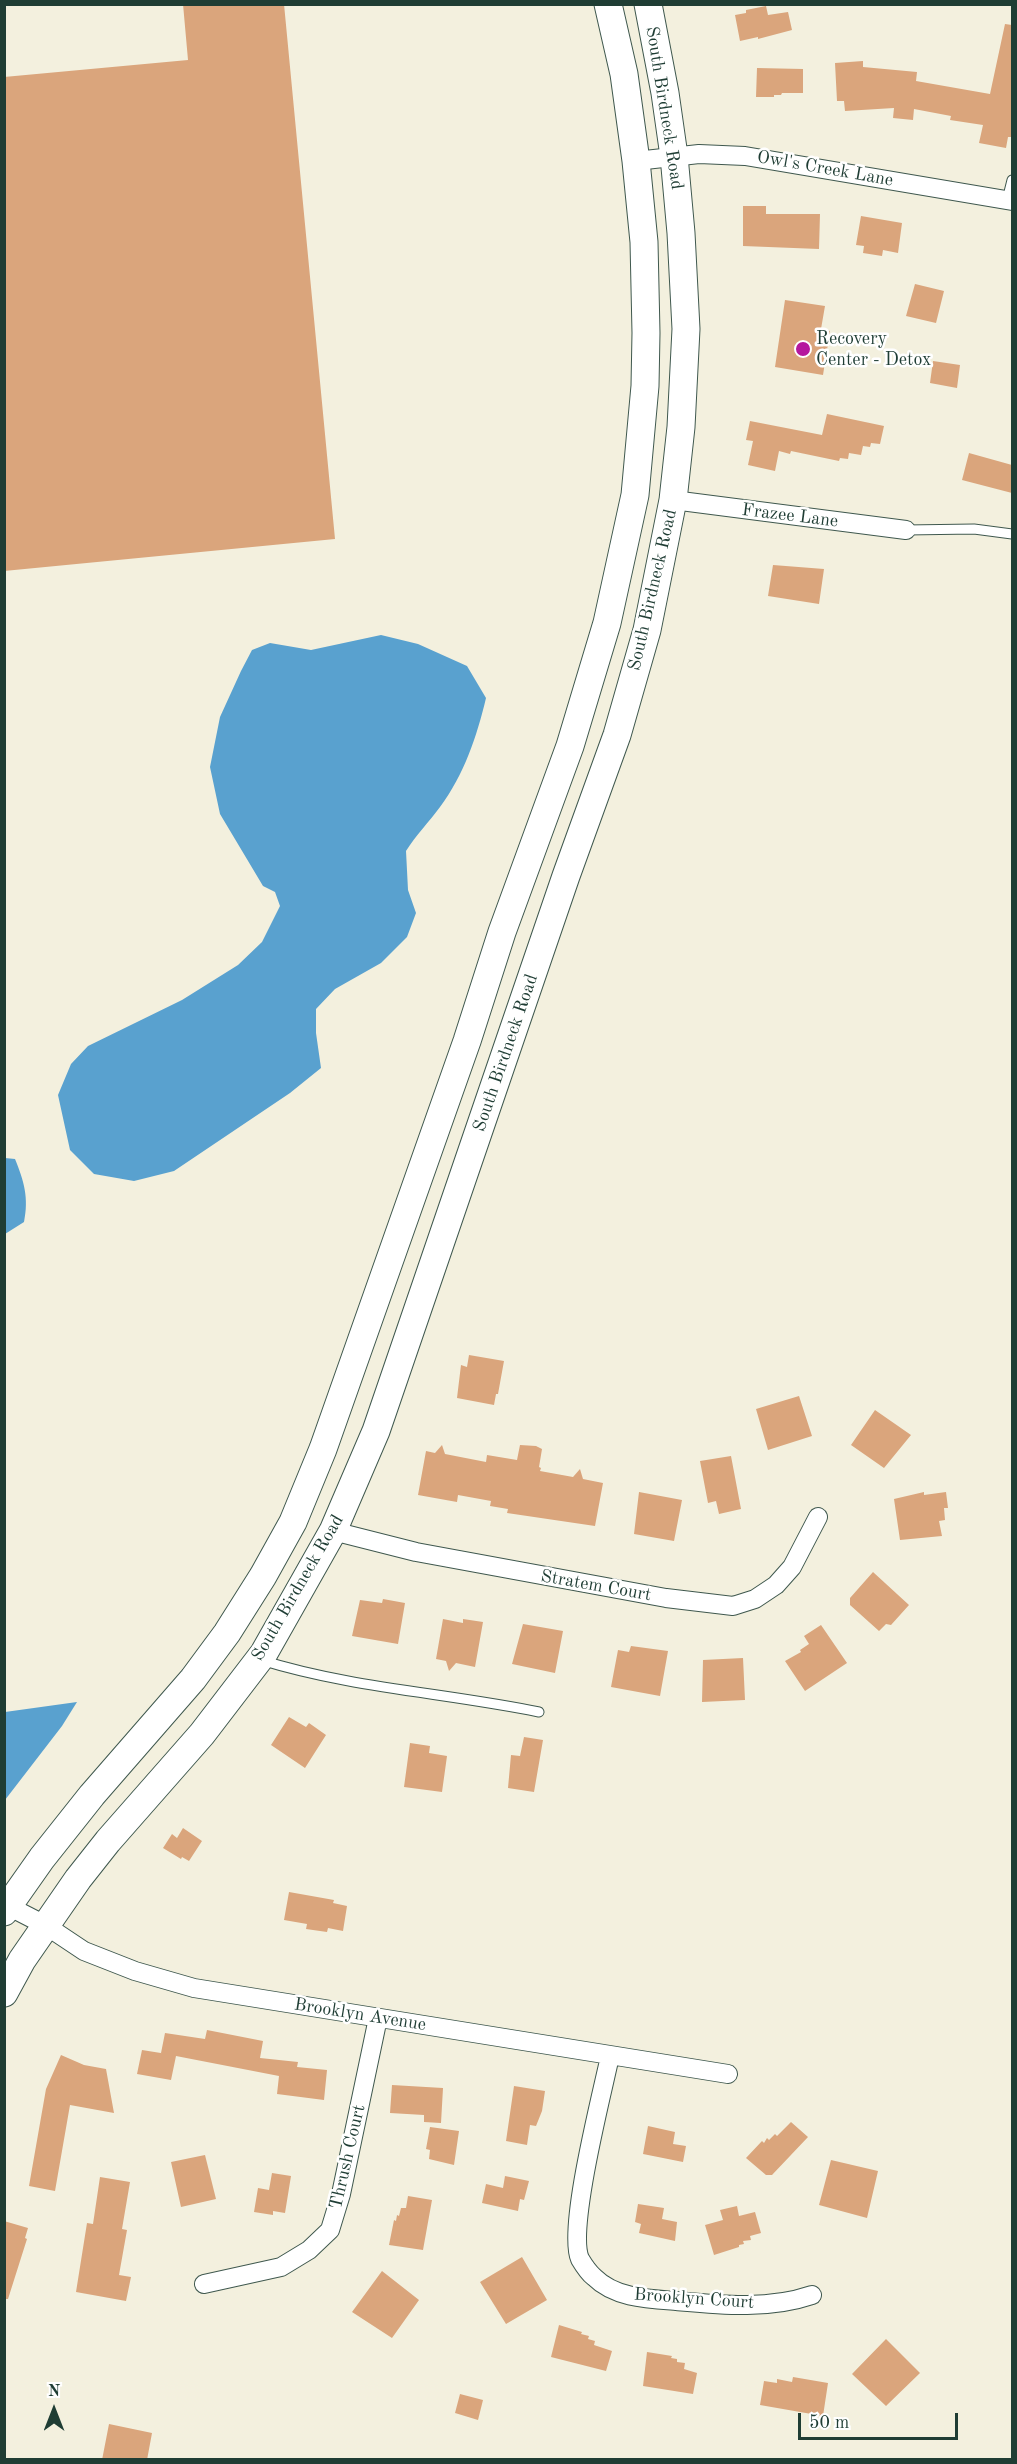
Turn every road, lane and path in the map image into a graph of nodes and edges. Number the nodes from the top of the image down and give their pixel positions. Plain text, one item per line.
1 (608, 4) edge
2 (648, 4) edge
3 (674, 156) junction
4 (636, 161) junction
5 (1012, 180) edge
6 (1010, 200) edge
7 (673, 500) junction
8 (906, 530) joint
9 (1012, 534) edge
10 (818, 1516) dead end
11 (333, 1532) junction
12 (259, 1659) junction
13 (539, 1712) dead end
14 (6, 1907) edge
15 (45, 1925) junction
16 (4, 1993) edge
17 (378, 2018) junction
18 (610, 2056) junction
19 (728, 2074) dead end
20 (204, 2284) dead end
21 (812, 2295) dead end

1 - 4 main road, South Birdneck Road
2 - 3 main road, South Birdneck Road
3 - 4 street, Owl's Creek Lane
3 - 6 street, Owl's Creek Lane
3 - 7 main road, South Birdneck Road
4 - 14 main road, South Birdneck Road
5 - 6 lane
7 - 8 street, Frazee Lane
7 - 11 main road, South Birdneck Road
8 - 9 lane
10 - 11 street, Stratem Court
11 - 12 main road, South Birdneck Road
12 - 13 lane
12 - 15 main road, South Birdneck Road
14 - 15 street, Brooklyn Avenue
15 - 16 main road, South Birdneck Road
15 - 17 street, Brooklyn Avenue
17 - 18 street, Brooklyn Avenue
17 - 20 street, Thrush Court
18 - 19 street, Brooklyn Avenue
18 - 21 street, Brooklyn Court

